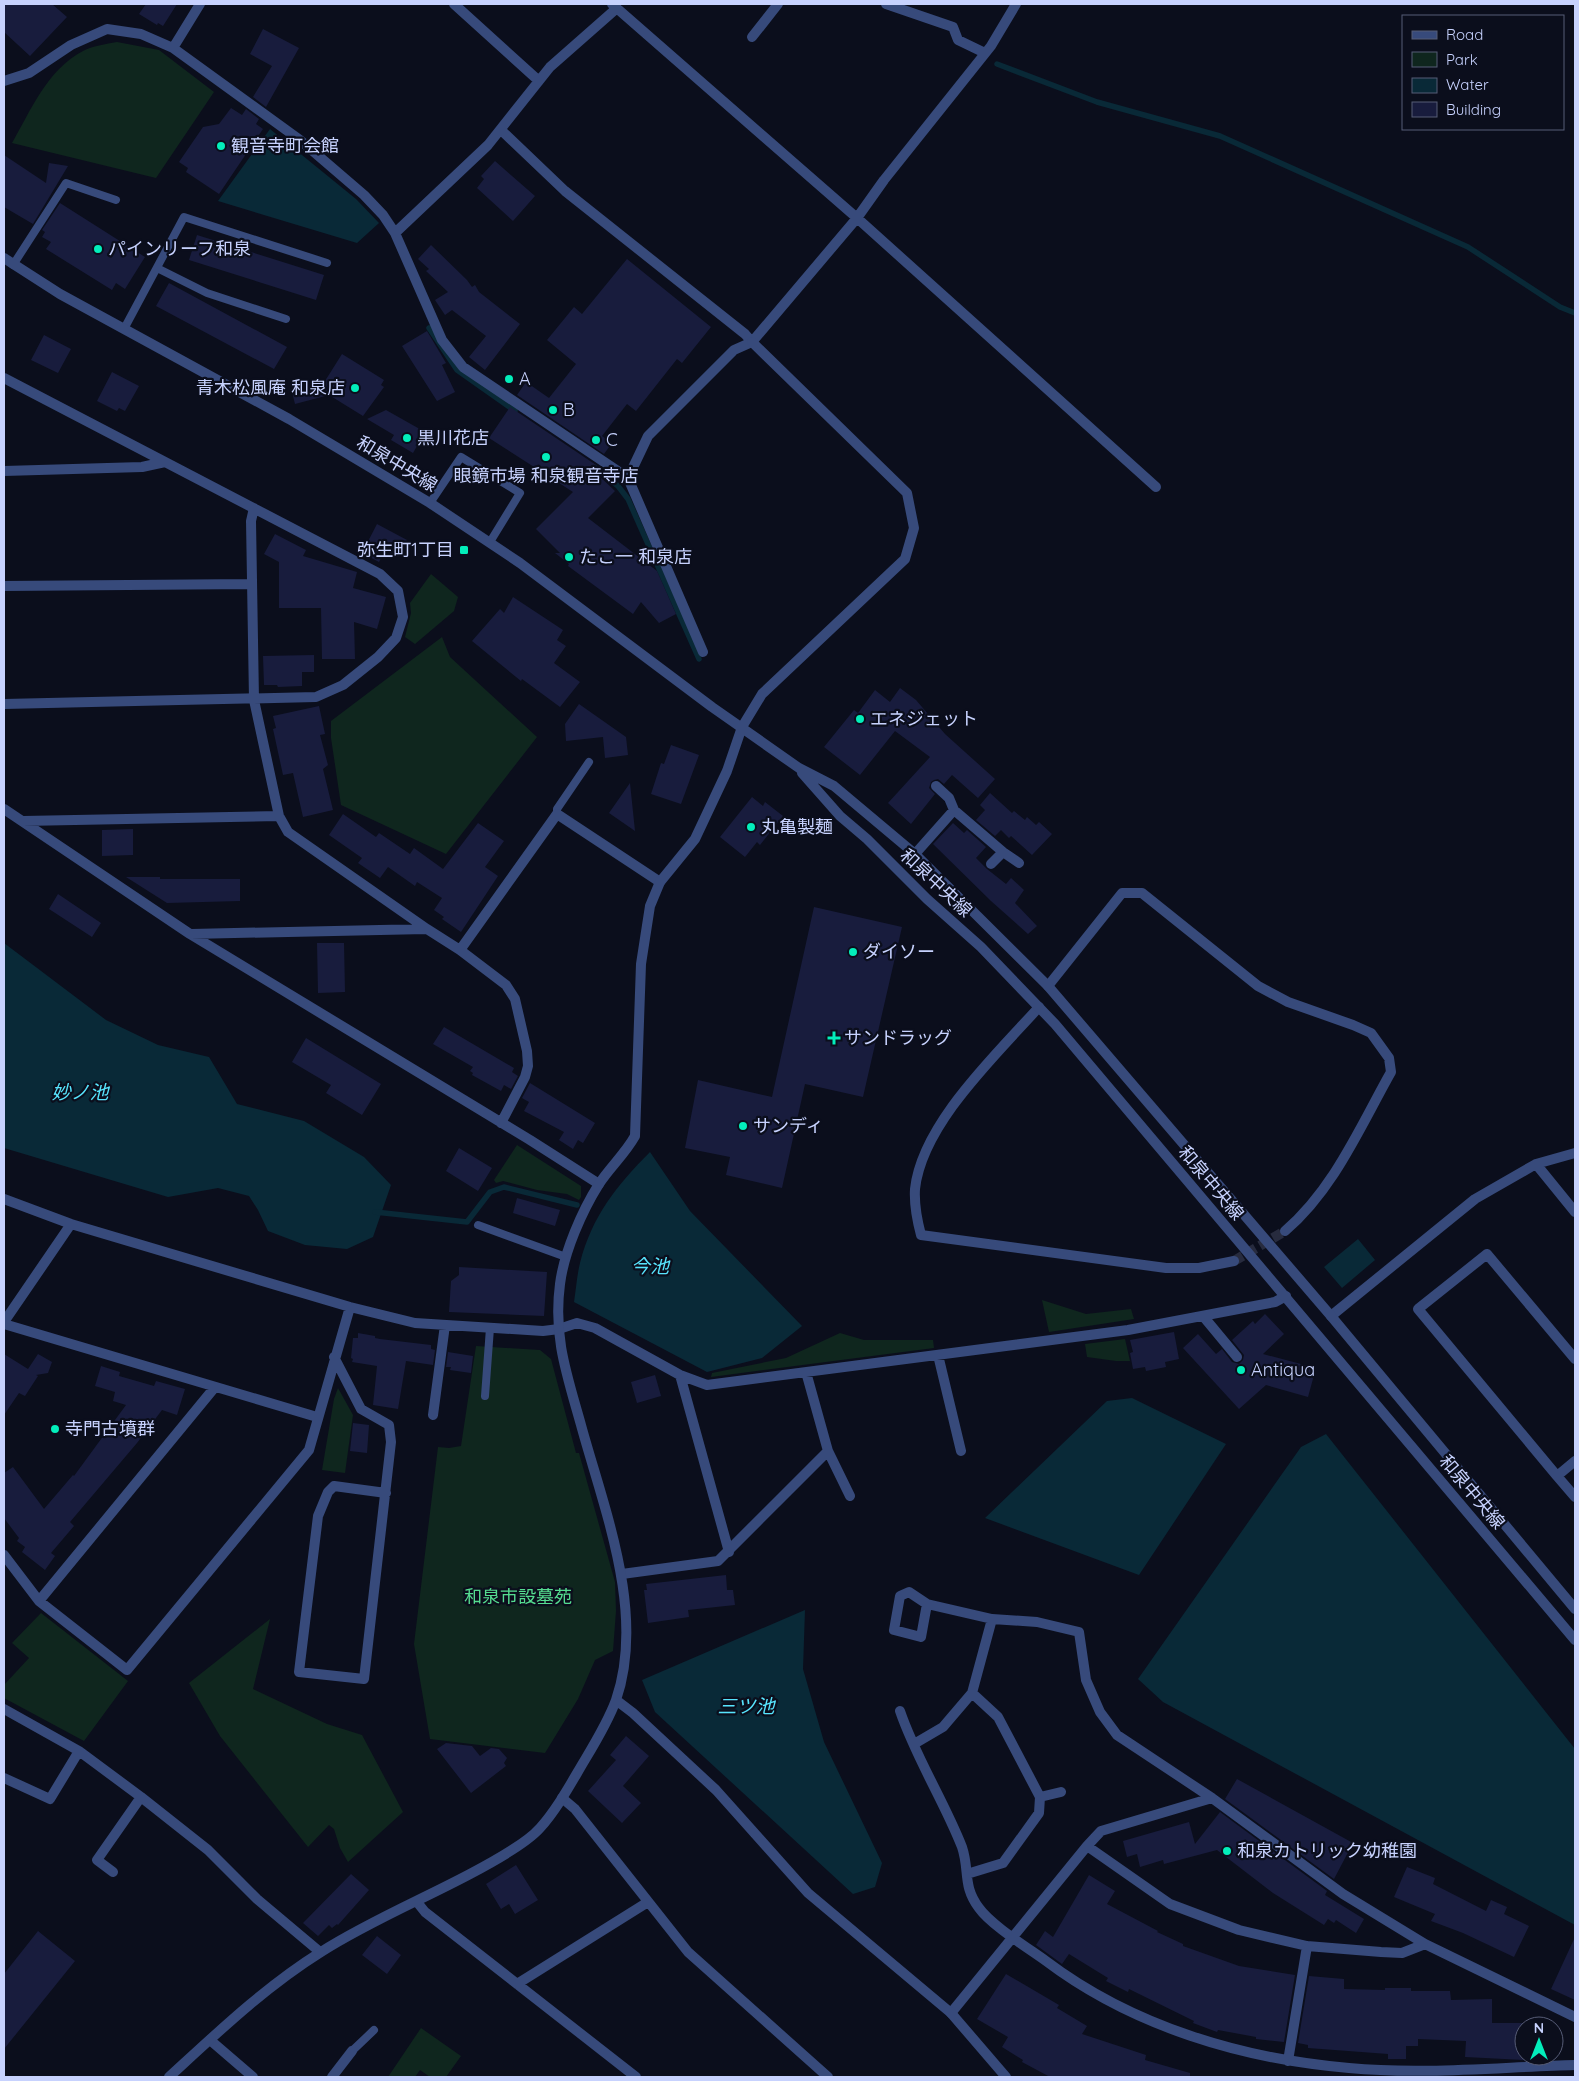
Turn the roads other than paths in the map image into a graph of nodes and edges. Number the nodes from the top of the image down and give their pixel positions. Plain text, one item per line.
1 (200, 4) edge
2 (454, 4) edge
3 (778, 4) edge
4 (886, 4) edge
5 (1016, 4) edge
6 (614, 6) edge
7 (752, 37) dead end
8 (173, 48) junction
9 (985, 53) junction
10 (4, 81) edge
11 (539, 81) junction
12 (501, 130) junction
13 (116, 200) dead end
14 (857, 218) junction
15 (395, 233) junction
16 (4, 258) edge
17 (326, 262) dead end
18 (13, 264) junction
19 (157, 268) junction
20 (286, 319) dead end
21 (124, 329) junction
22 (752, 342) junction
23 (4, 378) edge
24 (165, 462) junction
25 (4, 471) edge
26 (628, 478) junction
27 (1156, 487) dead end
28 (430, 503) junction
29 (254, 508) junction
30 (490, 542) junction
31 (252, 584) junction
32 (4, 586) edge
33 (703, 652) dead end
34 (254, 700) junction
35 (4, 704) edge
36 (742, 727) junction
37 (589, 762) dead end
38 (798, 768) junction
39 (936, 786) dead end
40 (4, 809) edge
41 (954, 810) junction
42 (557, 814) junction
43 (279, 816) junction
44 (22, 821) junction
45 (1003, 852) junction
46 (915, 854) junction
47 (1019, 863) dead end
48 (991, 864) dead end
49 (660, 882) junction
50 (427, 929) junction
51 (190, 934) junction
52 (460, 950) junction
53 (1048, 986) junction
54 (1038, 1007) junction
55 (501, 1123) junction
56 (1575, 1153) edge
57 (1536, 1164) junction
58 (600, 1184) junction
59 (4, 1199) edge
60 (1575, 1212) edge
61 (71, 1224) junction
62 (478, 1225) dead end
63 (1285, 1230) tunnel mouth
64 (566, 1257) junction
65 (1234, 1262) tunnel mouth
66 (1286, 1296) junction
67 (350, 1306) junction
68 (1203, 1316) junction
69 (1331, 1316) junction
70 (4, 1323) edge
71 (445, 1325) junction
72 (490, 1328) junction
73 (559, 1329) junction
74 (938, 1355) junction
75 (334, 1356) junction
76 (1237, 1357) dead end
77 (1575, 1359) edge
78 (806, 1372) junction
79 (680, 1375) junction
80 (215, 1387) junction
81 (485, 1396) dead end
82 (433, 1415) dead end
83 (317, 1417) junction
84 (828, 1451) junction
85 (962, 1451) dead end
86 (1575, 1460) edge
87 (1558, 1476) junction
88 (386, 1493) junction
89 (850, 1496) dead end
90 (1575, 1497) edge
91 (729, 1552) junction
92 (4, 1555) edge
93 (622, 1574) junction
94 (39, 1601) junction
95 (927, 1604) junction
96 (1575, 1609) edge
97 (992, 1619) junction
98 (1575, 1640) edge
99 (972, 1693) junction
100 (616, 1700) junction
101 (4, 1709) edge
102 (900, 1711) dead end
103 (914, 1744) junction
104 (80, 1751) junction
105 (4, 1778) edge
106 (1061, 1792) dead end
107 (141, 1797) junction
108 (1040, 1797) junction
109 (562, 1798) junction
110 (1212, 1798) junction
111 (1087, 1846) junction
112 (114, 1872) dead end
113 (967, 1874) junction
114 (417, 1902) junction
115 (648, 1902) junction
116 (1013, 1937) junction
117 (1425, 1944) junction
118 (1307, 1946) junction
119 (320, 1952) junction
120 (517, 1984) junction
121 (951, 2013) junction
122 (1575, 2017) edge
123 (374, 2030) dead end
124 (210, 2040) junction
125 (352, 2051) joint
126 (1288, 2061) junction
127 (1575, 2064) edge
128 (1349, 2073) edge
129 (169, 2077) edge
130 (253, 2077) edge
131 (332, 2077) edge
132 (636, 2077) edge
133 (828, 2077) edge
134 (1006, 2077) edge

1 - 8 street
2 - 11 street
3 - 7 street
4 - 9 street
5 - 9 street
6 - 11 street
6 - 14 street
8 - 10 street
8 - 15 street
9 - 14 street
11 - 12 street
12 - 15 street
12 - 22 street
13 - 18 lane
14 - 22 street
14 - 27 street
15 - 26 street
16 - 18 street, 和泉中央線
17 - 19 lane
18 - 21 street, 和泉中央線
19 - 20 lane
19 - 21 lane
21 - 28 street, 和泉中央線
22 - 26 street
22 - 36 street
23 - 24 street
24 - 25 street
24 - 29 street
26 - 33 street
28 - 30 street, 和泉中央線
28 - 30 lane
29 - 31 street
29 - 34 street
30 - 36 street, 和泉中央線
31 - 32 street
31 - 34 street
34 - 35 street
34 - 43 street
36 - 38 street, 和泉中央線
36 - 49 street
37 - 42 lane
38 - 46 street, 和泉中央線
38 - 54 street, 和泉中央線
39 - 41 street
40 - 44 street
41 - 45 street
41 - 46 street
42 - 49 street
42 - 52 street
43 - 44 street
43 - 50 street
44 - 51 street
45 - 47 street
45 - 48 street
46 - 53 street, 和泉中央線
49 - 58 street
50 - 51 street
50 - 52 street
51 - 55 street
52 - 55 street
53 - 63 street
53 - 69 street, 和泉中央線
54 - 65 street
54 - 66 street, 和泉中央線
55 - 58 street
56 - 57 street
57 - 60 street
57 - 69 street
58 - 64 street
59 - 61 street
61 - 67 street
61 - 70 street
62 - 64 lane
64 - 73 street
66 - 68 street
66 - 98 street, 和泉中央線
67 - 71 street
67 - 75 street
68 - 74 street
68 - 76 street
69 - 96 street, 和泉中央線
70 - 80 street
71 - 72 street
71 - 82 street
72 - 73 street
72 - 81 lane
73 - 79 street
73 - 93 street
74 - 78 street
74 - 85 street
75 - 83 street
75 - 88 street
77 - 87 street
78 - 79 street
78 - 84 street
79 - 91 street
80 - 83 street
80 - 94 street
83 - 94 street
84 - 89 street
84 - 91 street
86 - 87 street
87 - 90 street
88 - 88 street
91 - 93 street
92 - 94 street
93 - 100 street
95 - 95 street
95 - 97 street
97 - 99 street
97 - 110 street
99 - 103 street
99 - 108 street
100 - 109 street
100 - 121 street
101 - 104 street
102 - 103 street
103 - 113 street
104 - 105 street
104 - 107 street
106 - 108 street
107 - 112 street
107 - 119 street
108 - 113 street
109 - 114 street
109 - 115 street
110 - 111 street
110 - 117 street
111 - 116 street
111 - 118 street
113 - 116 street
114 - 119 street
114 - 120 street
115 - 120 street
115 - 133 street
116 - 121 street
116 - 126 street
117 - 118 street
117 - 122 street
118 - 126 street
119 - 124 street
120 - 132 street
121 - 134 street
123 - 125 lane
124 - 129 street
124 - 130 street
125 - 131 street
126 - 128 street
127 - 128 street

